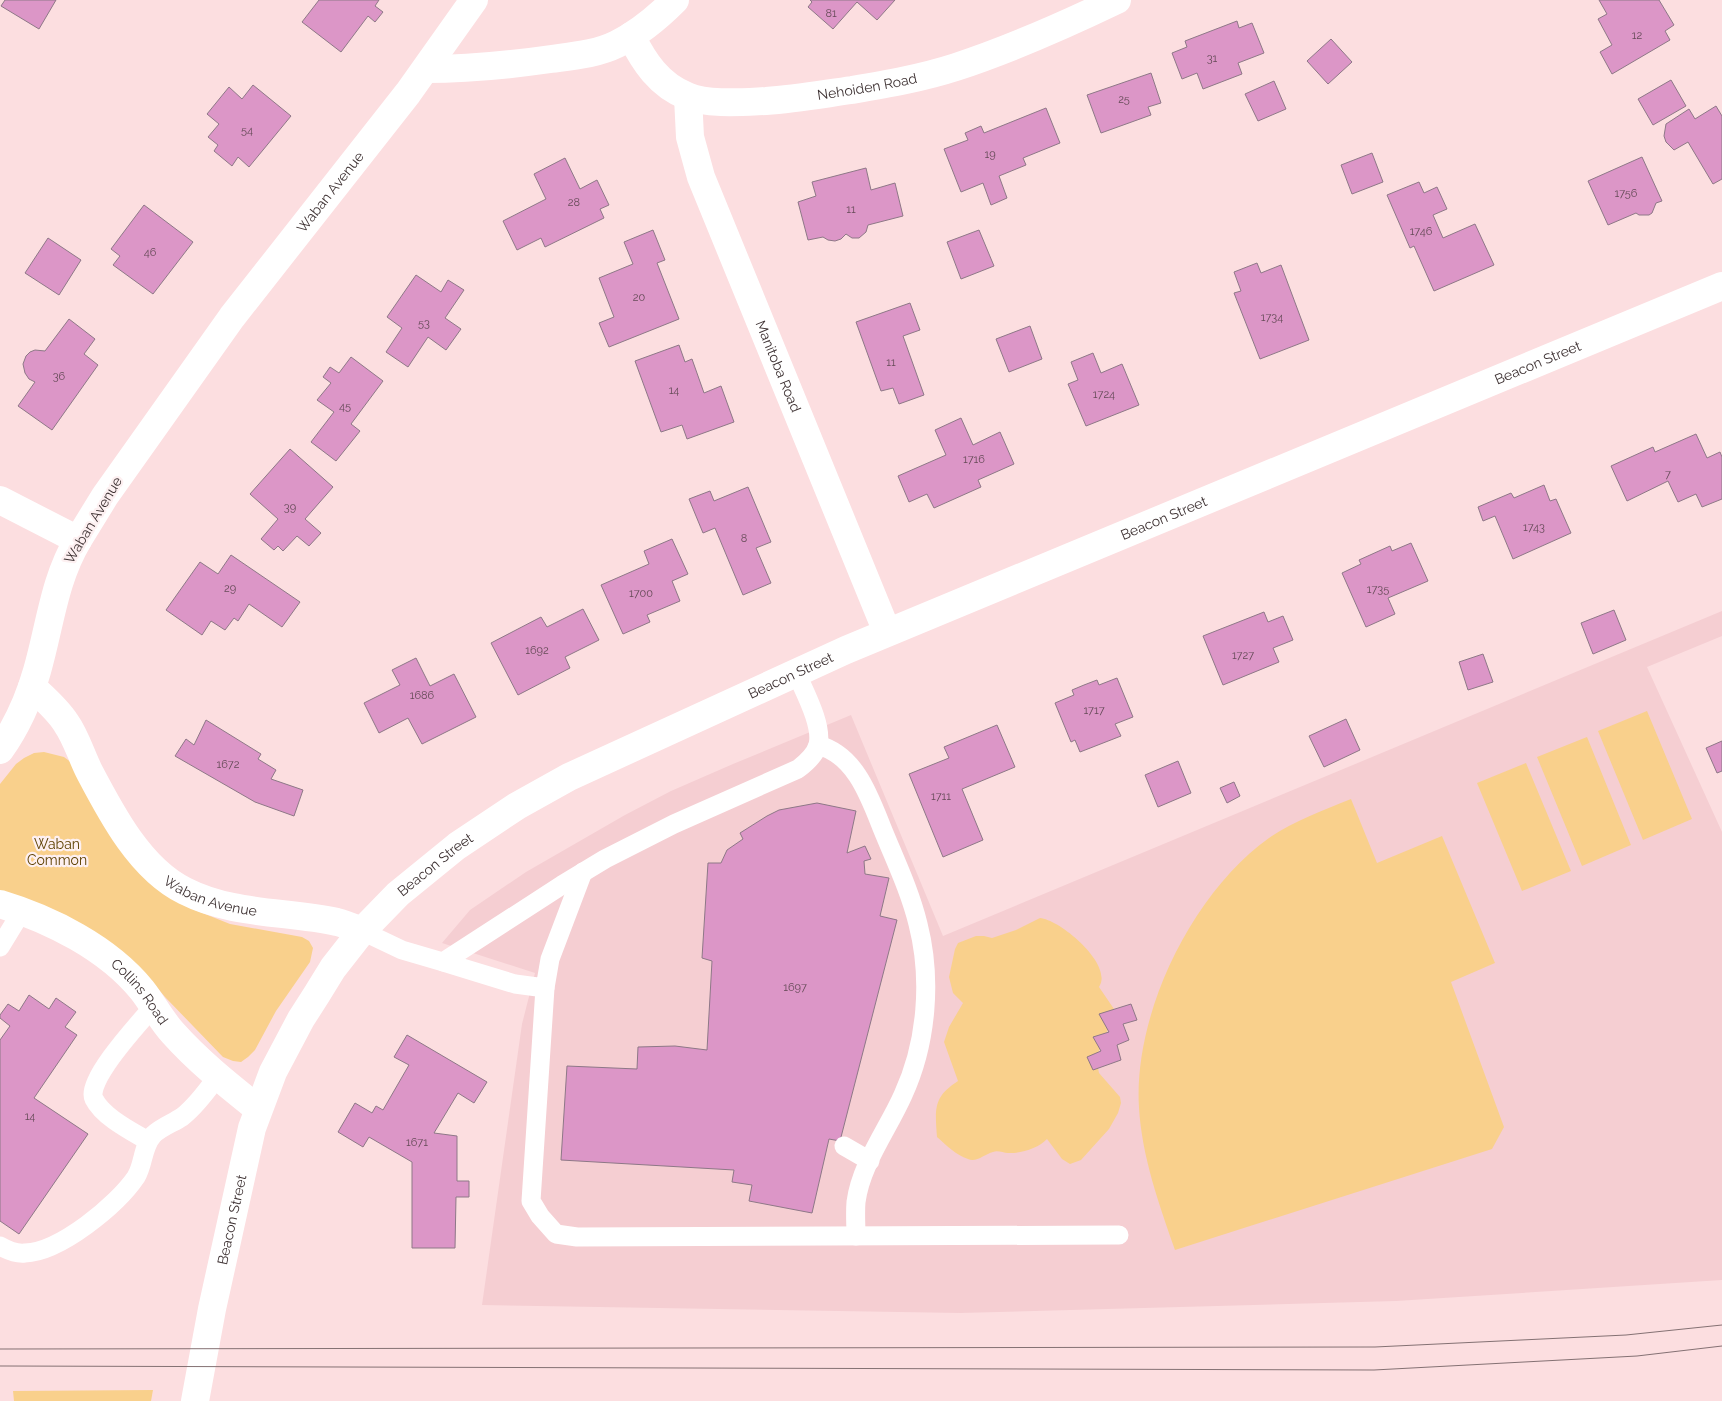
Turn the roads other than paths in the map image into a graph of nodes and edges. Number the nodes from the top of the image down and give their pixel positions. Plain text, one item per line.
1 (474, 0) edge
2 (675, 0) edge
3 (1117, 0) edge
4 (631, 36) junction
5 (426, 69) junction
6 (688, 97) junction
7 (1722, 286) edge
8 (0, 500) edge
9 (78, 540) junction
10 (886, 632) junction
11 (796, 672) junction
12 (32, 687) junction
13 (818, 745) junction
14 (0, 750) edge
15 (583, 872) junction
16 (11, 908) edge
17 (362, 931) junction
18 (0, 947) edge
19 (443, 962) junction
20 (545, 988) junction
21 (153, 1007) junction
22 (217, 1077) junction
23 (258, 1109) junction
24 (148, 1141) junction
25 (844, 1146) dead end
26 (870, 1161) junction
27 (1119, 1235) dead end
28 (856, 1236) junction
29 (0, 1246) edge
30 (195, 1401) edge

1 - 5 street, Waban Avenue
2 - 4 street
3 - 6 street, Nehoiden Road
4 - 5 street
4 - 6 street, Nehoiden Road
5 - 9 street, Waban Avenue
6 - 10 street, Manitoba Road
7 - 10 street, Beacon Street
8 - 9 street
9 - 12 street, Waban Avenue
10 - 11 street, Beacon Street
11 - 13 lane
11 - 17 street, Beacon Street
12 - 14 street
12 - 17 street, Waban Avenue
13 - 15 lane
13 - 26 lane
15 - 19 lane
15 - 20 lane
16 - 18 lane
16 - 21 street, Collins Road
17 - 19 lane
17 - 23 street, Beacon Street
19 - 20 lane
20 - 28 lane
21 - 22 street, Collins Road
21 - 24 lane
22 - 23 street, Collins Road
22 - 24 lane
23 - 30 street, Beacon Street
24 - 29 lane
25 - 26 lane
26 - 28 lane
27 - 28 lane

